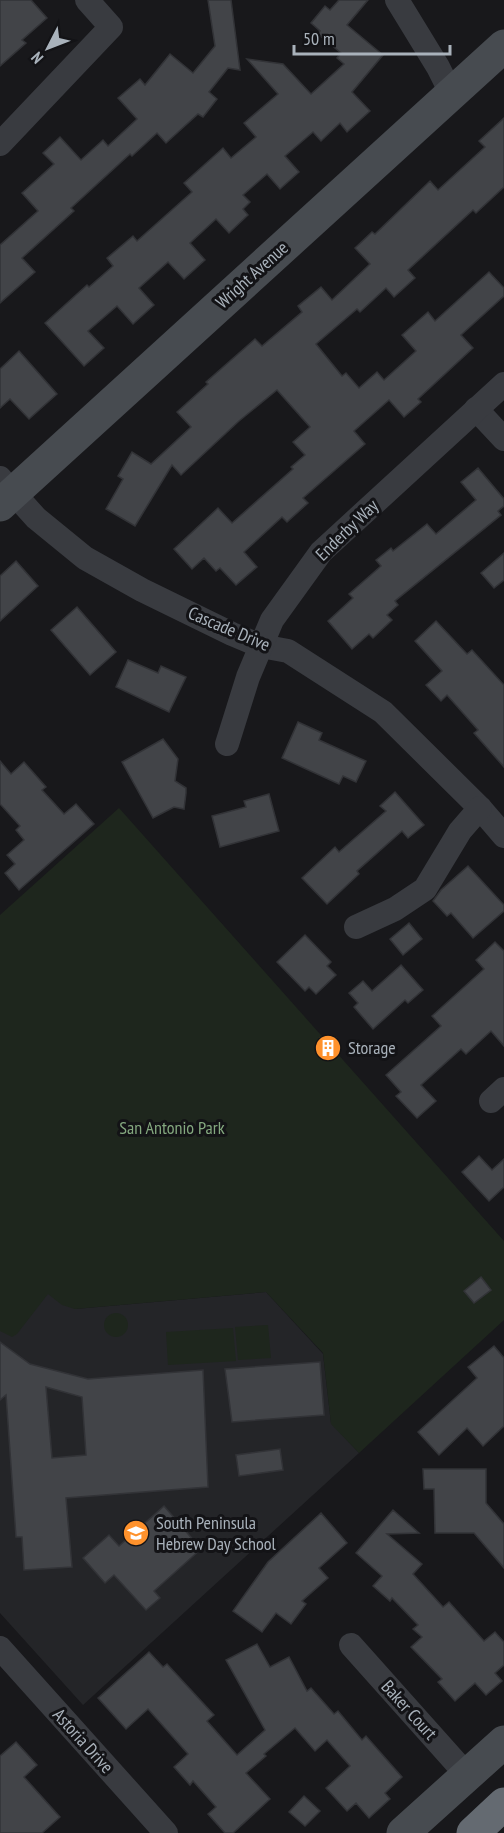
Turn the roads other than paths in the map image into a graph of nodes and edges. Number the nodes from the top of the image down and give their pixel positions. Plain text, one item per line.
1 (87, 0) edge
2 (397, 0) edge
3 (504, 46) edge
4 (451, 93) junction
5 (0, 144) edge
6 (504, 384) edge
7 (476, 409) junction
8 (504, 439) edge
9 (4, 492) edge
10 (261, 646) junction
11 (227, 744) dead end
12 (480, 808) junction
13 (504, 836) edge
14 (356, 927) dead end
15 (351, 1644) dead end
16 (0, 1648) edge
17 (504, 1742) edge
18 (467, 1775) junction
19 (504, 1804) edge
20 (166, 1833) edge
21 (403, 1833) edge
22 (473, 1833) edge

1 - 5 street
2 - 4 street
3 - 4 street, Wright Avenue
4 - 9 street, Wright Avenue
6 - 7 street, Enderby Way
7 - 8 street
7 - 10 street, Enderby Way
9 - 10 street, Cascade Drive
10 - 11 street, Enderby Way
10 - 12 street, Cascade Drive
12 - 13 street, Cascade Drive
12 - 14 street
15 - 18 street, Baker Court
16 - 20 street, Astoria Drive
17 - 18 street
18 - 21 street
19 - 22 highway

